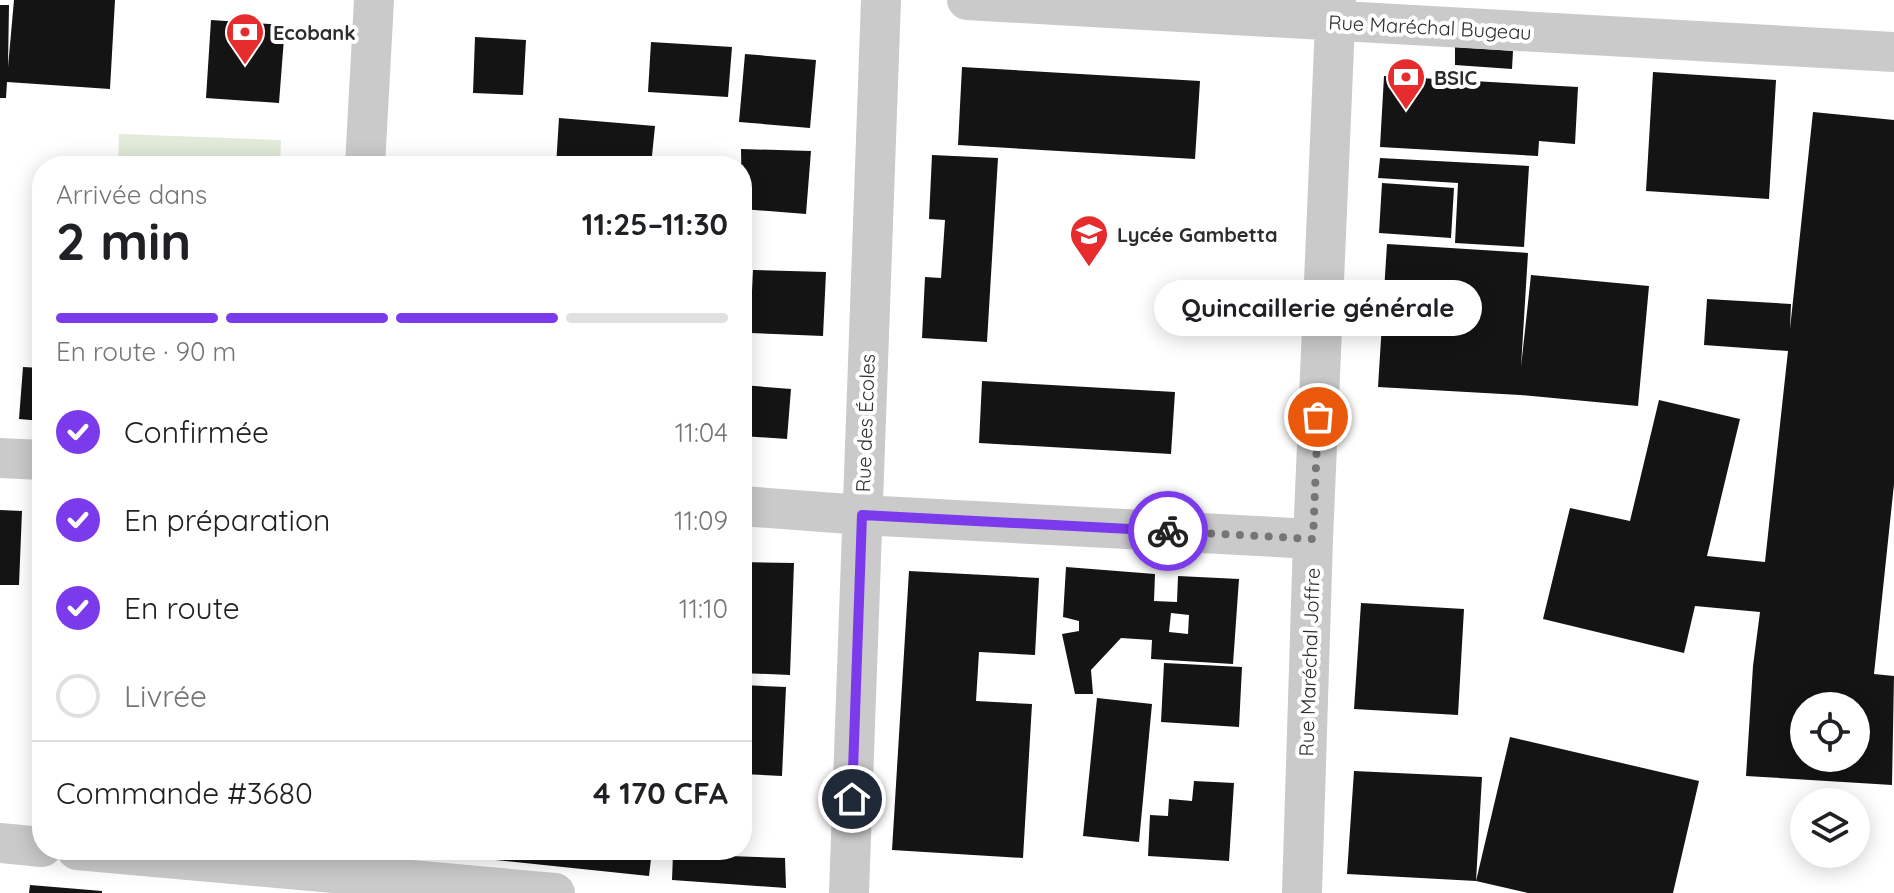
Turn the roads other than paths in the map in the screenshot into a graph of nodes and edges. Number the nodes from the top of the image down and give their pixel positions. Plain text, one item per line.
1 (374, 0) edge
2 (881, 0) edge
3 (967, 0) edge
4 (1335, 11) edge
5 (1894, 52) edge
6 (366, 156) edge
7 (0, 458) edge
8 (32, 460) edge
9 (752, 507) edge
10 (862, 515) junction
11 (1313, 539) junction
12 (0, 843) edge
13 (32, 846) edge
14 (190, 860) edge
15 (325, 872) edge
16 (555, 893) edge
17 (849, 893) edge
18 (1302, 893) edge

1 - 6 street
2 - 10 street, Rue des Écoles
3 - 4 street, Rue Maréchal Bugeau
4 - 5 street, Rue Maréchal Bugeau
4 - 11 street, Rue Maréchal Joffre
7 - 8 street
9 - 10 street
10 - 11 street
10 - 17 street, Rue des Écoles
11 - 18 street, Rue Maréchal Joffre
12 - 13 street
14 - 15 street
15 - 16 street

